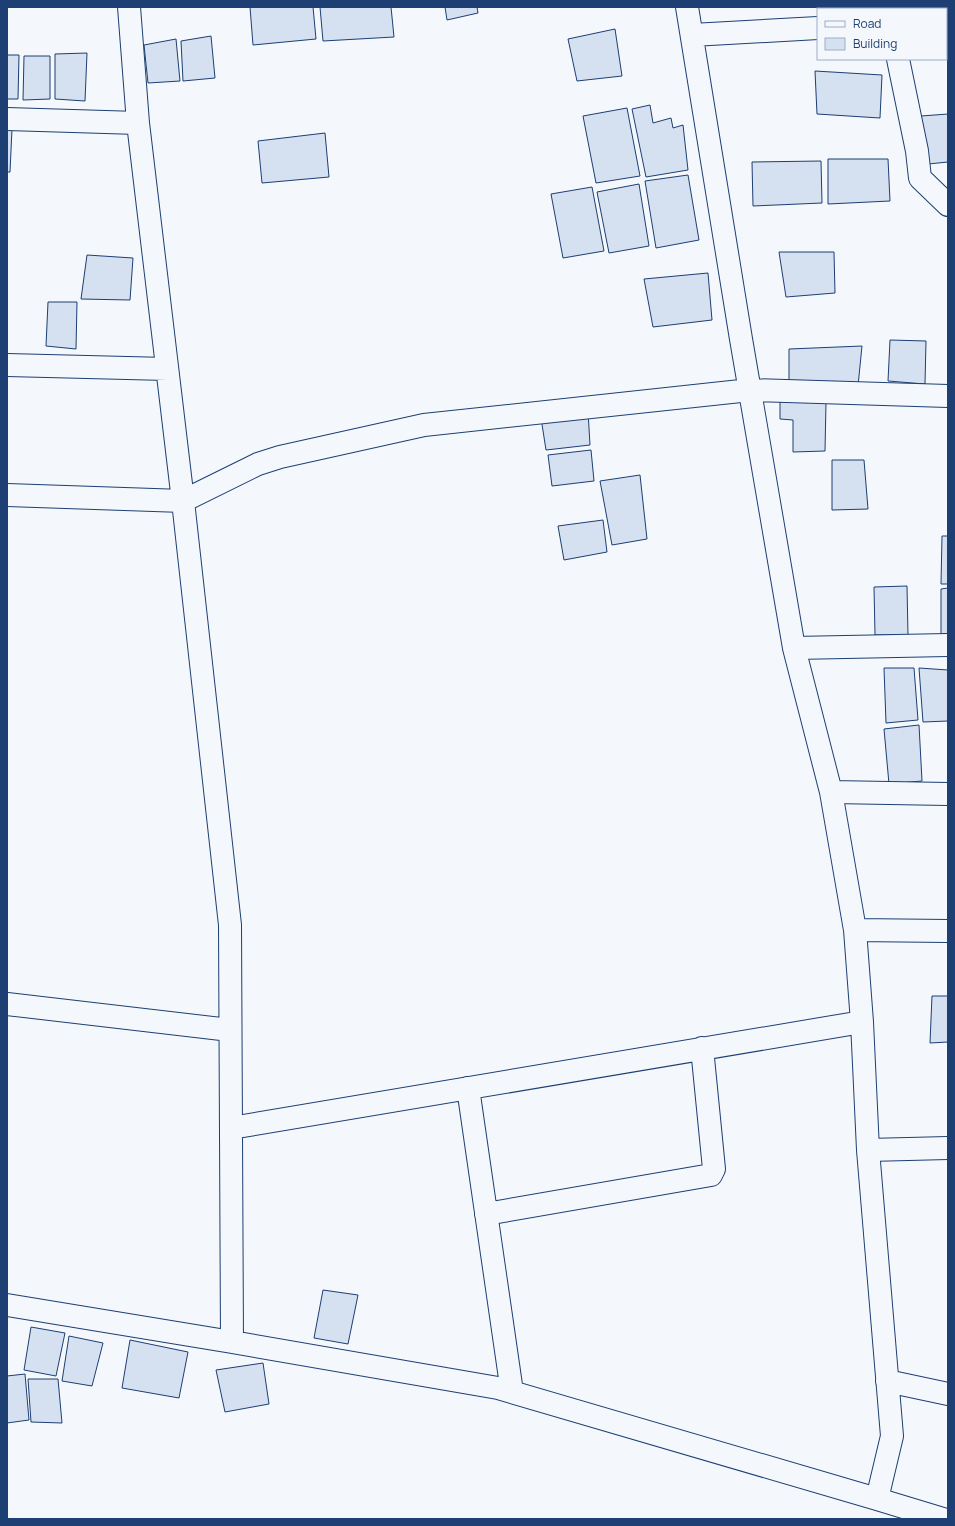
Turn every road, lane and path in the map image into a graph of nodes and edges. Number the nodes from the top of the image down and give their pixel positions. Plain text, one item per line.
1 (128, 7) edge
2 (687, 7) edge
3 (817, 28) edge
4 (692, 35) junction
5 (898, 60) edge
6 (7, 119) edge
7 (138, 123) junction
8 (948, 205) edge
9 (7, 364) edge
10 (167, 369) junction
11 (750, 390) junction
12 (948, 396) edge
13 (7, 495) edge
14 (183, 501) junction
15 (948, 645) edge
16 (794, 648) junction
17 (831, 792) junction
18 (948, 794) edge
19 (855, 930) junction
20 (948, 931) edge
21 (7, 1004) edge
22 (862, 1022) junction
23 (230, 1030) junction
24 (702, 1048) junction
25 (468, 1088) junction
26 (231, 1128) junction
27 (948, 1148) edge
28 (868, 1150) junction
29 (486, 1214) junction
30 (7, 1305) edge
31 (232, 1342) junction
32 (887, 1381) junction
33 (512, 1392) junction
34 (948, 1394) edge
35 (877, 1499) junction
36 (943, 1519) edge

1 - 7 street
2 - 4 street
3 - 4 street
4 - 11 street
5 - 8 street
6 - 7 street
7 - 10 street
9 - 10 street
10 - 14 street
11 - 12 street
11 - 14 street
11 - 16 street
13 - 14 street
14 - 23 street
15 - 16 street
16 - 17 street
17 - 18 street
17 - 19 street
19 - 20 street
19 - 22 street
21 - 23 street
22 - 24 street
22 - 28 street
23 - 26 street
24 - 25 street
24 - 29 street
25 - 26 street
25 - 29 street
26 - 31 street
27 - 28 street
28 - 32 street
29 - 33 street
30 - 31 street
31 - 33 street
32 - 34 street
32 - 35 street
33 - 35 street
35 - 36 street

